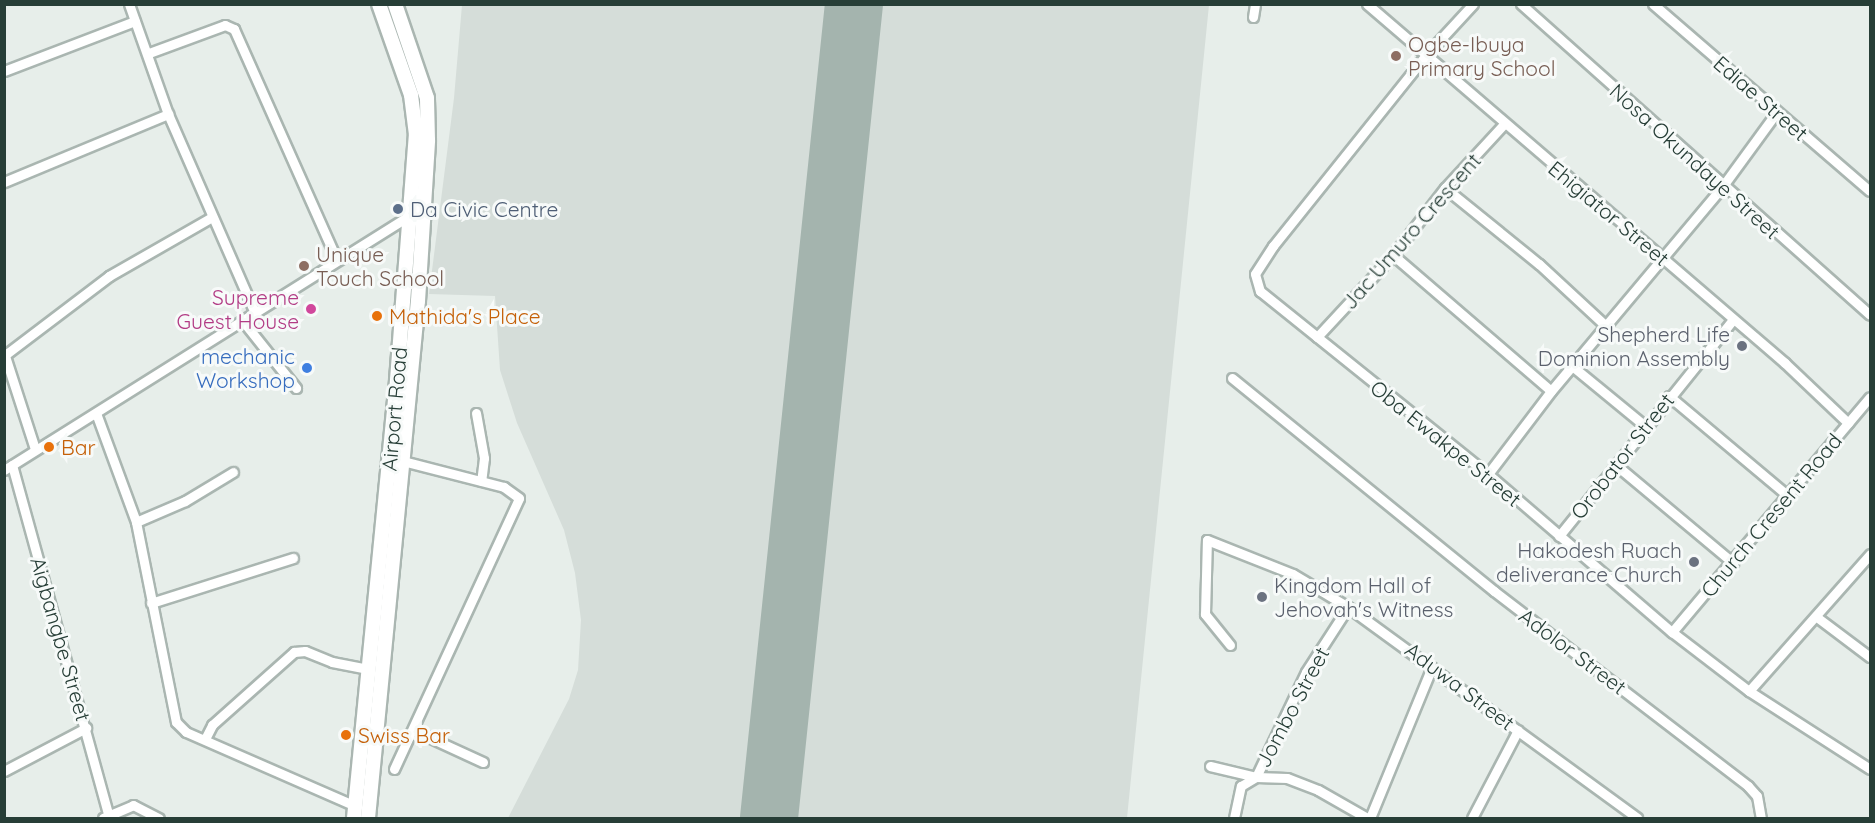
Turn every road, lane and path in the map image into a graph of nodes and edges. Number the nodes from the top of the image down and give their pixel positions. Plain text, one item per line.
1 (129, 4) edge
2 (379, 4) edge
3 (395, 4) edge
4 (1255, 4) edge
5 (1367, 4) edge
6 (1473, 4) edge
7 (1521, 4) edge
8 (1653, 4) edge
9 (1253, 17) dead end
10 (135, 21) junction
11 (149, 53) junction
12 (1426, 55) junction
13 (4, 71) edge
14 (1776, 113) junction
15 (168, 114) junction
16 (1504, 124) junction
17 (4, 182) edge
18 (1722, 187) junction
19 (1445, 188) junction
20 (1870, 191) edge
21 (411, 215) junction
22 (212, 217) junction
23 (1393, 255) junction
24 (1662, 256) junction
25 (337, 260) junction
26 (254, 311) junction
27 (1870, 315) edge
28 (242, 320) junction
29 (1732, 321) junction
30 (1606, 326) junction
31 (1317, 337) junction
32 (5, 354) edge
33 (1572, 366) junction
34 (1232, 378) dead end
35 (297, 388) dead end
36 (1551, 391) junction
37 (403, 394) junction
38 (1669, 396) junction
39 (1870, 397) edge
40 (96, 413) junction
41 (476, 413) dead end
42 (1848, 423) junction
43 (1645, 426) junction
44 (35, 449) junction
45 (403, 461) junction
46 (1616, 465) junction
47 (8, 467) edge
48 (233, 472) dead end
49 (1488, 474) junction
50 (481, 481) junction
51 (1788, 496) junction
52 (136, 522) junction
53 (1559, 536) junction
54 (1870, 554) edge
55 (293, 558) dead end
56 (1733, 563) junction
57 (151, 603) junction
58 (1348, 607) junction
59 (1818, 618) junction
60 (1672, 632) junction
61 (1230, 645) dead end
62 (1870, 657) edge
63 (1432, 667) junction
64 (369, 669) junction
65 (1749, 691) junction
66 (86, 728) junction
67 (1518, 729) junction
68 (413, 730) junction
69 (205, 739) junction
70 (483, 762) dead end
71 (1210, 766) dead end
72 (394, 769) dead end
73 (1870, 769) edge
74 (4, 771) edge
75 (1256, 777) junction
76 (354, 812) edge
77 (105, 816) edge
78 (159, 819) edge
79 (368, 819) edge
80 (1234, 819) edge
81 (1368, 819) edge
82 (1472, 819) edge
83 (1637, 819) edge
84 (1761, 819) edge

1 - 10 street
2 - 21 main road, Airport Road
3 - 37 main road, Airport Road
4 - 9 street
5 - 12 street, Ehigiator Street
6 - 12 street
7 - 18 street, Nosa Okundaye Street
8 - 14 street, Ediae Street
10 - 11 street
10 - 13 street
11 - 15 street
11 - 25 street
12 - 16 street, Ehigiator Street
12 - 31 street, Oba Ewakpe Street
14 - 18 street
14 - 20 street, Ediae Street
15 - 17 street
15 - 22 street
16 - 19 street, Jac Umuro Crescent
16 - 24 street, Ehigiator Street
18 - 24 street
18 - 27 street, Nosa Okundaye Street
19 - 23 street, Jac Umuro Crescent
19 - 30 street
21 - 25 street
21 - 37 main road, Airport Road
22 - 26 street
22 - 32 street
23 - 31 street, Jac Umuro Crescent
23 - 36 street
24 - 29 street, Ehigiator Street
24 - 30 street
25 - 26 street
26 - 28 street
28 - 35 street
28 - 40 street
29 - 38 street, Orobator Street
29 - 42 street, Ehigiator Street
30 - 33 street
31 - 49 street, Oba Ewakpe Street
32 - 44 street
33 - 36 street
33 - 43 street
34 - 84 street, Adolor Street
36 - 49 street
37 - 45 main road, Airport Road
37 - 64 main road, Airport Road
38 - 43 street, Orobator Street
38 - 51 street
39 - 42 street, Church Cresent Road
40 - 44 street
40 - 52 street
41 - 50 street
42 - 51 street, Church Cresent Road
43 - 46 street, Orobator Street
44 - 47 street
45 - 50 street
45 - 79 main road, Airport Road
46 - 53 street, Orobator Street
46 - 56 street
47 - 66 street, Aigbangbe Street
48 - 52 street
49 - 53 street, Oba Ewakpe Street
50 - 68 street
51 - 56 street, Church Cresent Road
52 - 57 street
53 - 60 street, Oba Ewakpe Street
54 - 59 street
55 - 57 street
56 - 60 street, Church Cresent Road
57 - 69 street
58 - 61 street, Aduwa Street
58 - 63 street, Aduwa Street
58 - 75 street, Jombo Street
59 - 62 street
59 - 65 street
60 - 65 street, Oba Ewakpe Street
63 - 67 street, Aduwa Street
63 - 81 street
64 - 69 street
64 - 76 main road, Airport Road
65 - 73 street, Oba Ewakpe Street
66 - 74 street
66 - 77 street, Aigbangbe Street
67 - 82 street
67 - 83 street, Aduwa Street
68 - 70 street
68 - 72 street
69 - 76 street
71 - 75 street
75 - 80 street, Jombo Street
75 - 81 street
77 - 78 street

